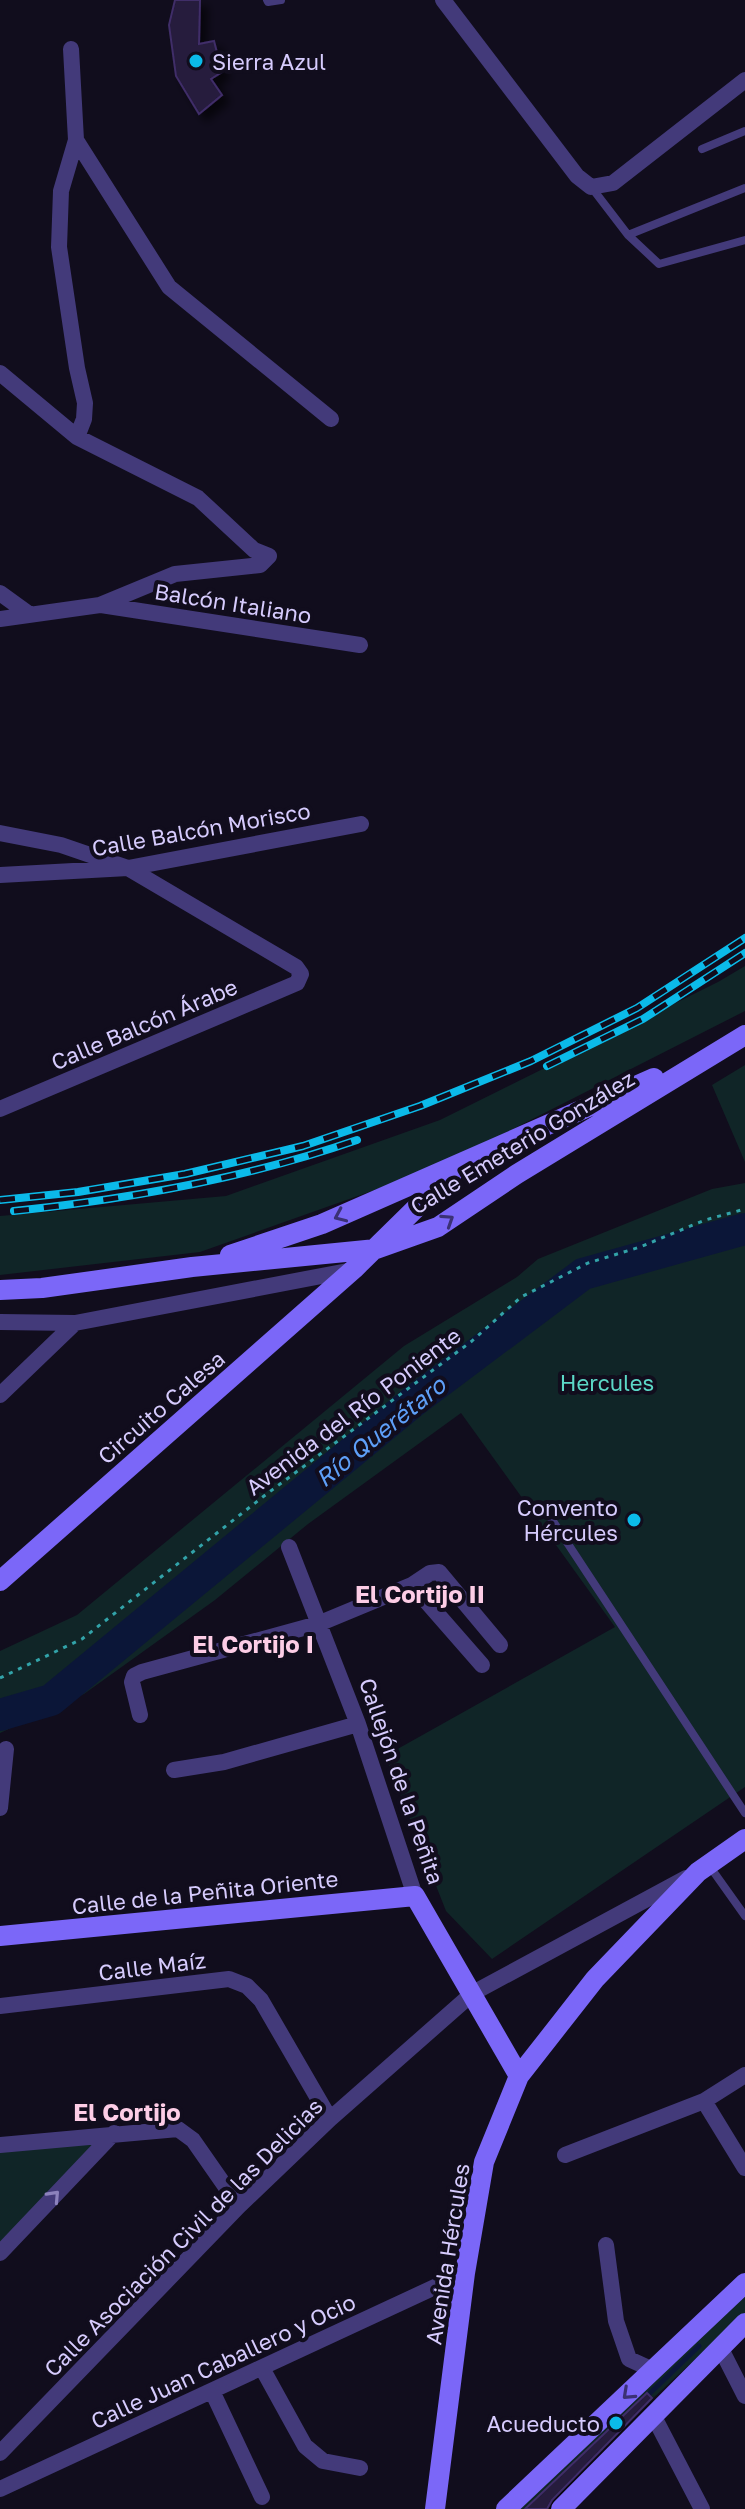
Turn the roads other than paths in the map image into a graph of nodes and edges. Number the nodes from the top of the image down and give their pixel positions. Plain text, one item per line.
1 (267, 0) edge
2 (281, 0) edge
3 (443, 0) edge
4 (71, 49) dead end
5 (745, 80) edge
6 (745, 131) edge
7 (76, 140) junction
8 (702, 149) dead end
9 (591, 187) junction
10 (745, 188) edge
11 (628, 235) junction
12 (745, 240) edge
13 (0, 373) edge
14 (331, 419) dead end
15 (77, 437) junction
16 (0, 593) edge
17 (100, 605) junction
18 (29, 614) junction
19 (0, 619) edge
20 (360, 645) dead end
21 (361, 824) dead end
22 (0, 833) edge
23 (128, 868) junction
24 (0, 875) edge
25 (745, 1035) edge
26 (724, 1048) junction
27 (0, 1109) edge
28 (504, 1144) junction
29 (463, 1162) junction
30 (517, 1174) junction
31 (376, 1249) junction
32 (192, 1267) junction
33 (354, 1269) junction
34 (0, 1290) edge
35 (0, 1322) edge
36 (75, 1323) junction
37 (0, 1395) edge
38 (547, 1512) dead end
39 (289, 1547) dead end
40 (0, 1581) edge
41 (412, 1585) junction
42 (318, 1624) junction
43 (500, 1645) dead end
44 (482, 1665) dead end
45 (140, 1715) dead end
46 (358, 1724) junction
47 (6, 1749) dead end
48 (174, 1770) dead end
49 (0, 1808) edge
50 (745, 1813) edge
51 (745, 1839) edge
52 (710, 1863) junction
53 (415, 1896) junction
54 (745, 1916) edge
55 (0, 1936) edge
56 (473, 1993) junction
57 (0, 2006) edge
58 (745, 2075) edge
59 (519, 2076) junction
60 (704, 2101) junction
61 (330, 2119) junction
62 (114, 2133) junction
63 (0, 2145) edge
64 (565, 2155) dead end
65 (745, 2168) edge
66 (239, 2206) junction
67 (606, 2245) dead end
68 (0, 2253) edge
69 (465, 2273) junction
70 (745, 2283) edge
71 (705, 2321) junction
72 (745, 2323) edge
73 (723, 2344) junction
74 (262, 2368) junction
75 (653, 2370) junction
76 (212, 2391) junction
77 (745, 2396) edge
78 (653, 2415) junction
79 (0, 2453) edge
80 (360, 2468) dead end
81 (0, 2489) edge
82 (262, 2497) dead end
83 (435, 2509) edge
84 (506, 2509) edge
85 (561, 2509) edge
86 (702, 2509) edge

1 - 2 lane
3 - 9 street
4 - 7 street
5 - 9 street
6 - 8 lane
7 - 14 street
7 - 15 street
9 - 11 lane
10 - 11 lane
11 - 12 lane
13 - 15 street
15 - 17 street
16 - 18 street
17 - 18 street
17 - 20 street, Balcón Italiano
18 - 19 street
21 - 23 street, Calle Balcón Morisco
22 - 23 street
23 - 24 street, Calle Balcón Morisco
23 - 27 street, Calle Balcón Árabe
25 - 26 main road, Calle Emeterio González
26 - 28 main road, Calle Emeterio González
26 - 30 main road, Calle Emeterio González
28 - 29 main road, Calle Emeterio González
28 - 30 main road
29 - 31 main road, Circuito Calesa
29 -> 32 main road, Calle Emeterio González
31 -> 30 main road, Calle Emeterio González
31 - 32 main road, Calle Emeterio González
31 - 33 main road, Circuito Calesa
32 - 34 main road, Calle Emeterio González
33 - 36 street
33 - 40 main road, Circuito Calesa
35 - 36 street
36 - 37 street
38 - 50 lane
39 - 42 street, Callejón de la Peñita
41 - 42 street
41 - 43 street
41 - 44 street
42 - 45 street
42 - 46 street, Callejón de la Peñita
46 - 48 street
46 - 53 street, Callejón de la Peñita
47 - 49 street
51 - 52 main road, Avenida Hércules
52 - 54 lane
52 - 56 street, Calle Asociación Civil de las Delicias
52 - 59 main road, Avenida Hércules
53 - 55 main road, Calle de la Peñita Oriente
53 - 56 main road, Callejón de la Peñita
56 - 59 main road, Callejón de la Peñita
56 - 61 street, Calle Asociación Civil de las Delicias
57 - 61 street, Calle Maíz
58 - 60 street
59 - 69 main road, Avenida Hércules
60 - 64 street
60 - 65 street
61 - 66 street, Calle Asociación Civil de las Delicias
62 - 63 street
62 - 66 street
68 -> 62 street
66 - 79 street, Calle Asociación Civil de las Delicias
67 - 75 street
69 - 74 street, Calle Juan Caballero y Ocio
69 - 83 main road, Avenida Hércules
70 - 71 main road
71 - 73 main road
71 - 75 main road
72 - 73 main road
73 - 77 street
73 - 78 main road
74 - 76 street, Calle Juan Caballero y Ocio
74 - 80 street
75 -> 84 main road
76 - 81 street, Calle Juan Caballero y Ocio
76 - 82 street
78 - 85 main road
78 - 86 street

